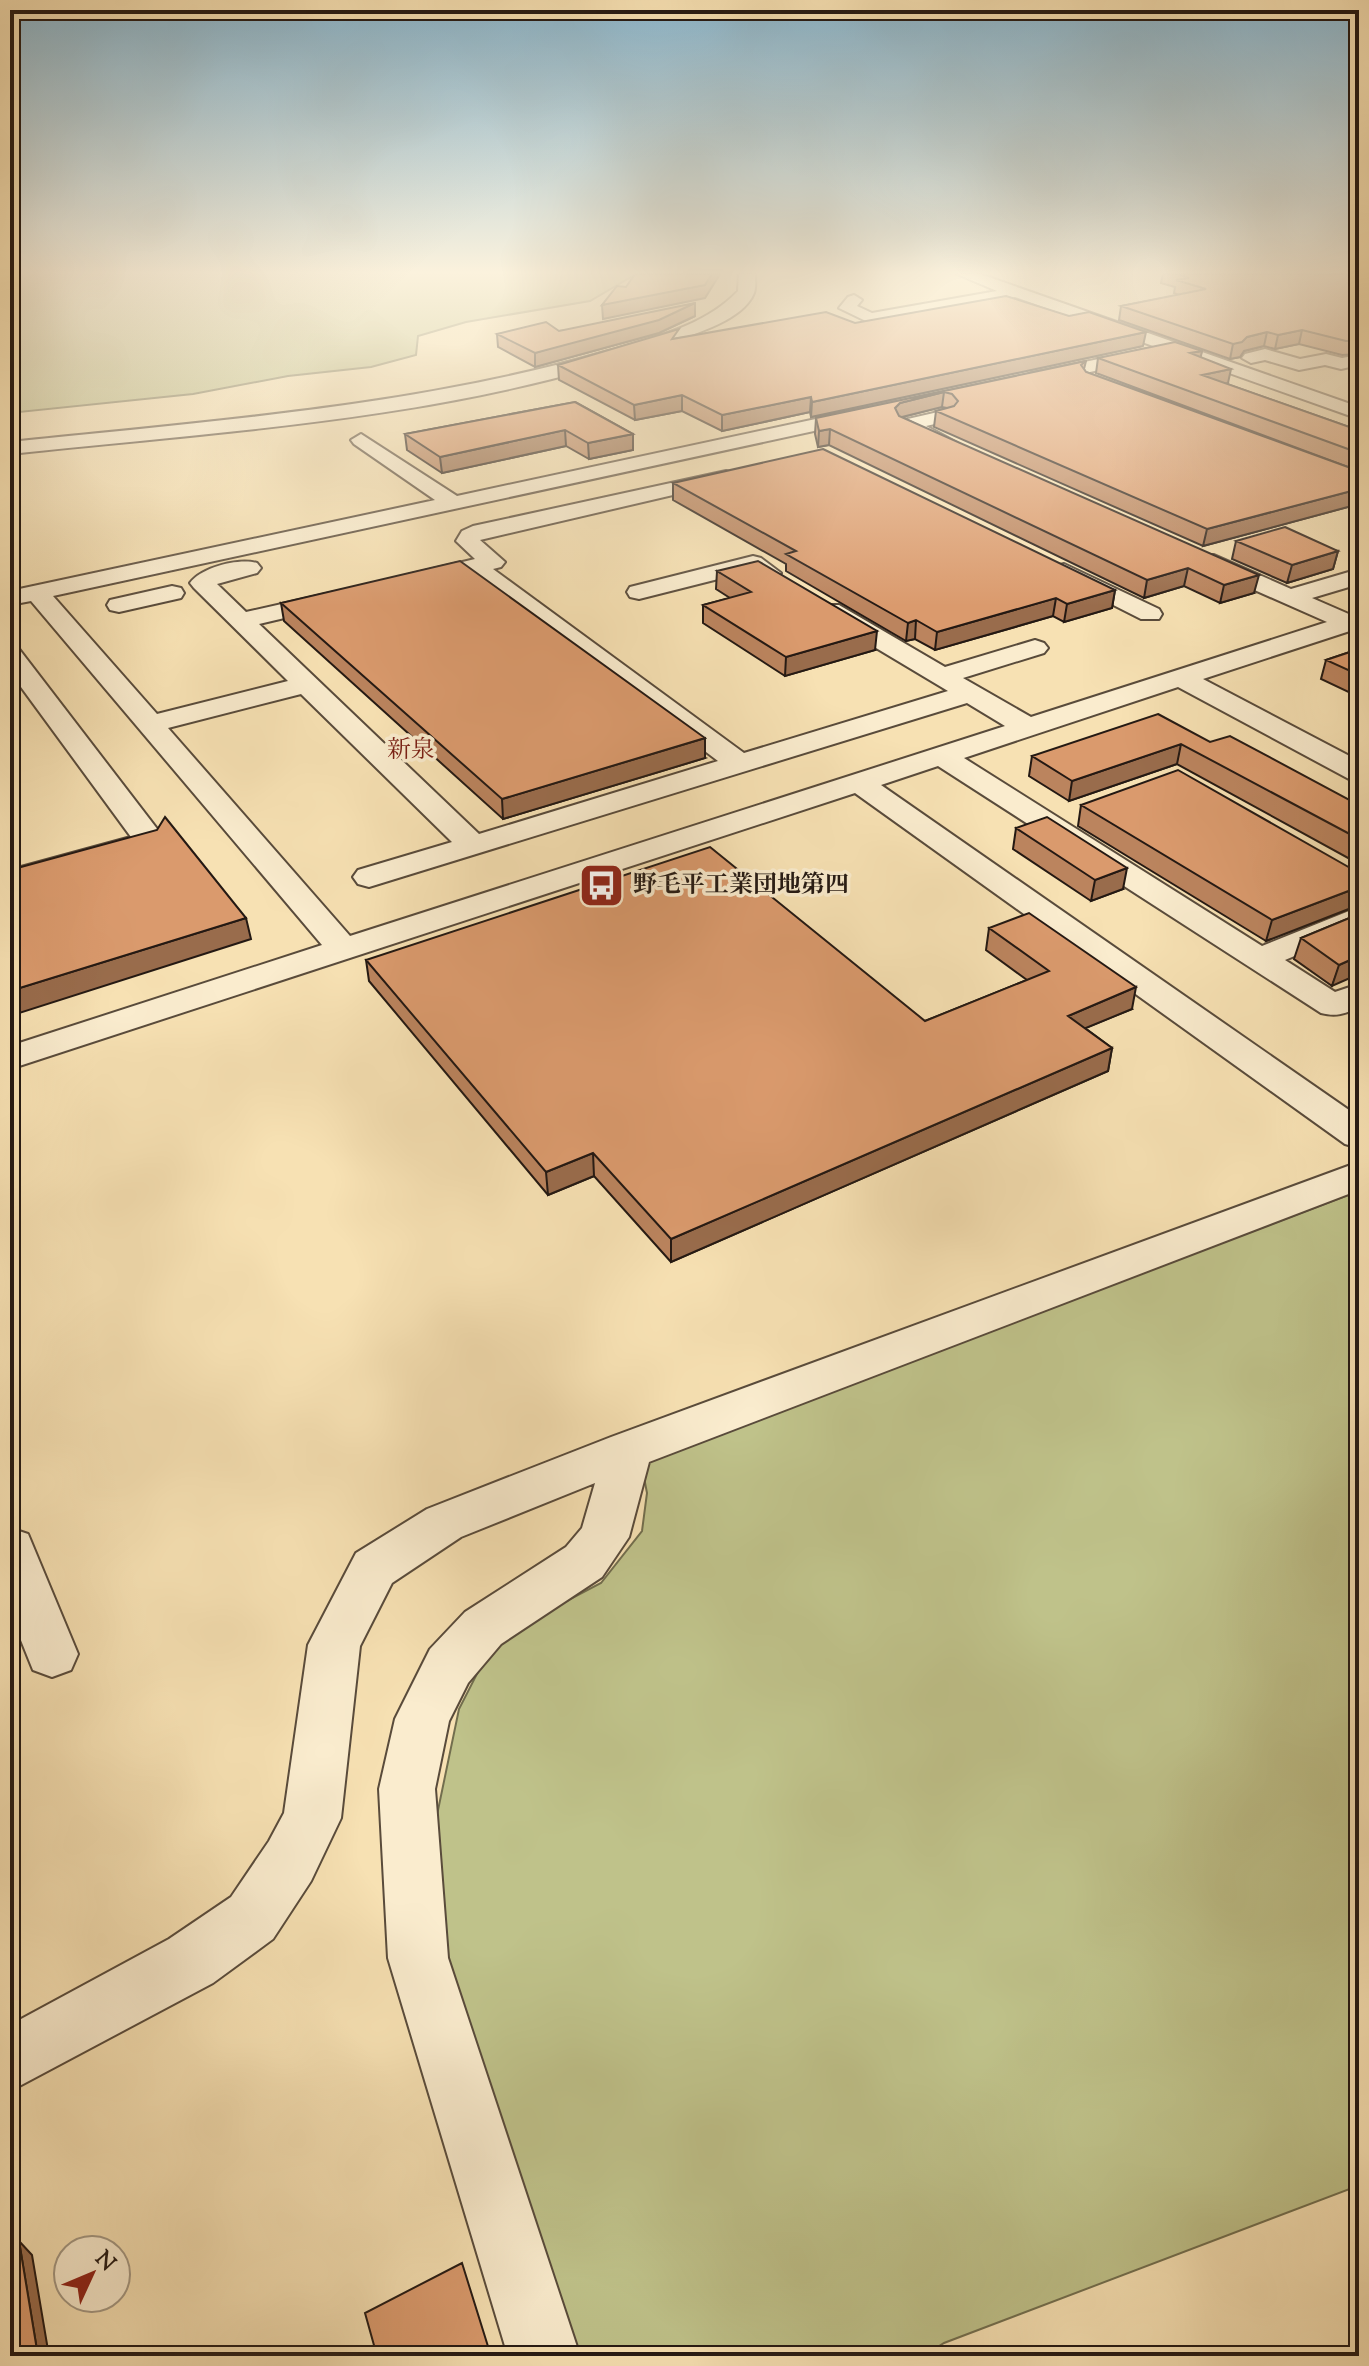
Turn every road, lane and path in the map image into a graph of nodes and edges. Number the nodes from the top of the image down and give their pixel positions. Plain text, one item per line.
1 (483, 384) edge
2 (1028, 384) edge
3 (1276, 384) edge
4 (1308, 384) edge
5 (1289, 389) junction
6 (1002, 391) junction
7 (1359, 413) edge
8 (361, 440) dead end
9 (10, 448) edge
10 (962, 450) edge
11 (741, 473) edge
12 (453, 503) junction
13 (398, 536) dead end
14 (1239, 546) edge
15 (1334, 557) dead end
16 (1038, 558) edge
17 (474, 566) junction
18 (1359, 568) edge
19 (1359, 576) edge
20 (396, 584) edge
21 (639, 592) dead end
22 (172, 593) dead end
23 (23, 595) edge
24 (350, 595) edge
25 (1289, 597) junction
26 (119, 605) dead end
27 (1150, 614) dead end
28 (241, 621) junction
29 (1354, 622) edge
30 (1035, 648) dead end
31 (10, 654) edge
32 (942, 676) junction
33 (1180, 678) junction
34 (307, 684) junction
35 (971, 693) junction
36 (151, 724) junction
37 (1029, 728) junction
38 (942, 756) junction
39 (740, 764) junction
40 (1359, 773) edge
41 (859, 783) junction
42 (612, 802) junction
43 (473, 845) junction
44 (662, 847) junction
45 (369, 877) dead end
46 (10, 880) edge
47 (1359, 917) edge
48 (1324, 932) junction
49 (344, 950) junction
50 (1359, 953) edge
51 (1259, 959) junction
52 (1359, 994) edge
53 (10, 1058) edge
54 (1359, 1135) edge
55 (1359, 1175) edge
56 (628, 1450) junction
57 (10, 1549) edge
58 (52, 1654) dead end
59 (10, 2059) edge
60 (544, 2356) edge

1 - 9 street
2 - 6 street
3 - 5 street
4 - 5 street
5 - 7 street
6 - 10 street
6 - 12 street
8 - 12 street
11 - 17 street
12 - 23 street
13 - 28 street
14 - 25 street
15 - 18 street
16 - 27 street
17 - 20 street
17 - 39 street
19 - 25 street
21 - 32 street
22 - 26 street
23 - 36 street
24 - 28 street
25 - 29 street
28 - 34 street
29 - 33 street
30 - 32 street
31 - 46 street
32 - 35 street
33 - 37 street
33 - 40 street
34 - 36 street
34 - 43 street
35 - 37 street
35 - 39 street
36 - 49 street
37 - 38 street
38 - 41 street
38 - 51 street
39 - 42 street
41 - 44 street
41 - 54 street
42 - 43 street
42 - 44 street
43 - 45 street
44 - 49 street
47 - 48 street
48 - 50 street
48 - 51 street
49 - 53 street
51 - 52 street
55 - 56 street
56 - 59 street
56 - 60 street
57 - 58 street

